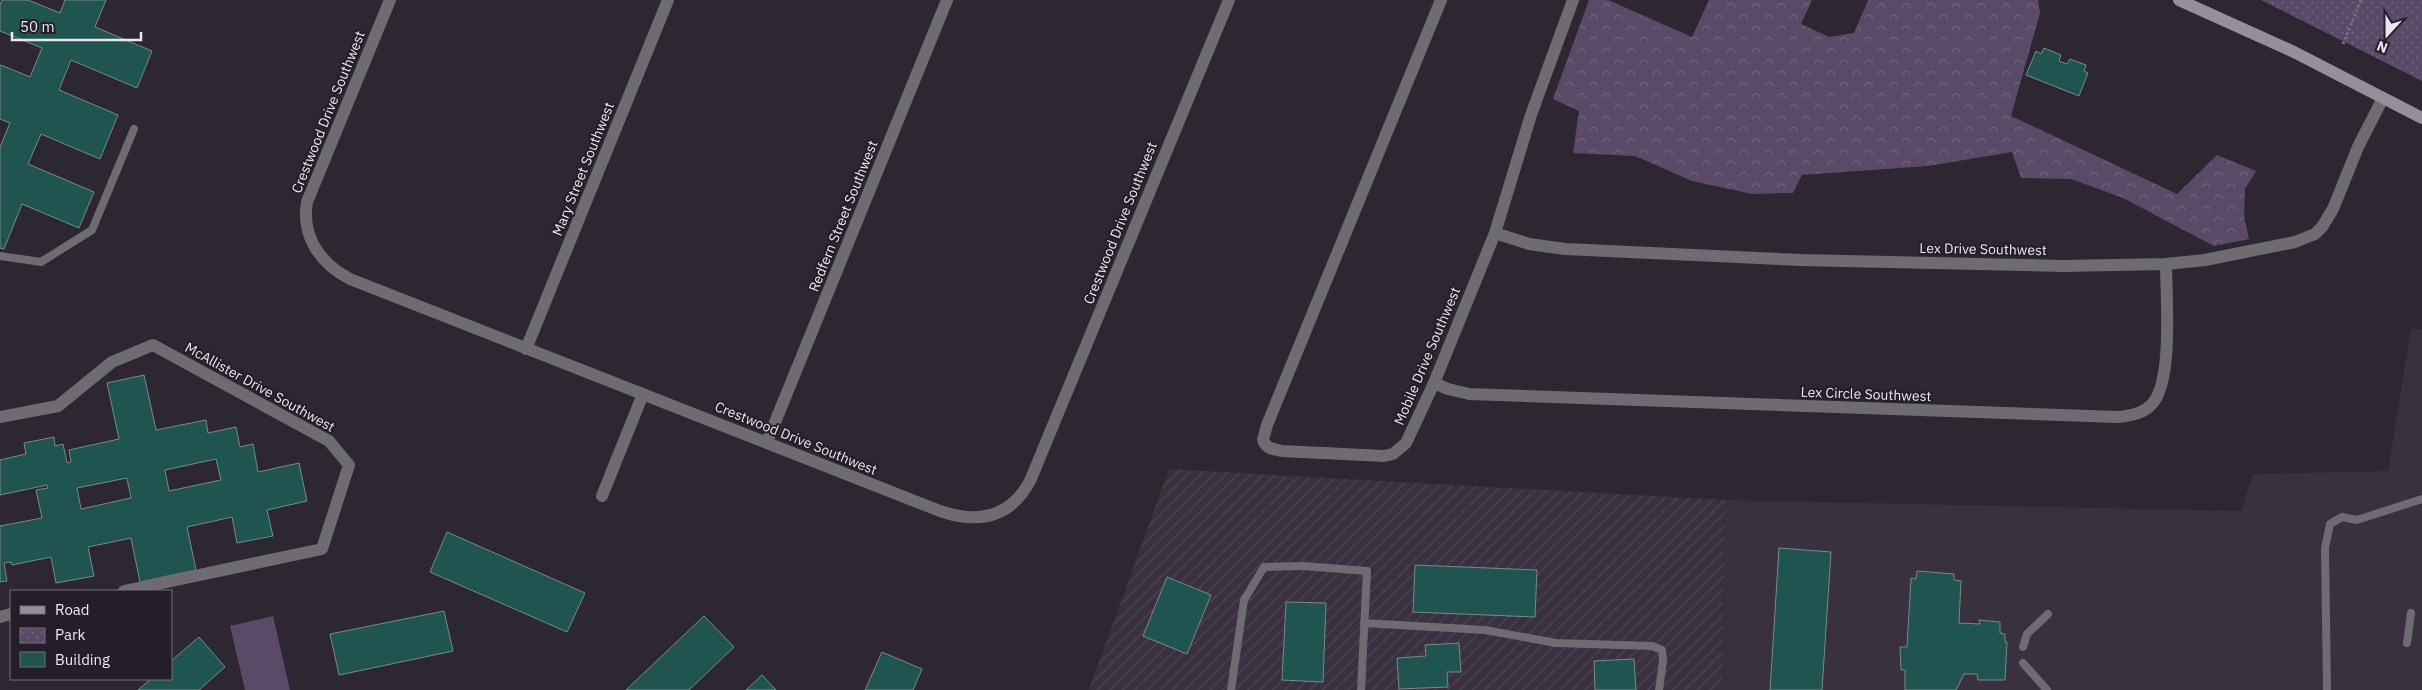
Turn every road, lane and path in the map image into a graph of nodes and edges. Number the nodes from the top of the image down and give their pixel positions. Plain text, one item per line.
1 (390, 0) edge
2 (668, 0) edge
3 (947, 0) edge
4 (1228, 0) edge
5 (1441, 0) edge
6 (1573, 0) edge
7 (2179, 0) edge
8 (2361, 0) edge
9 (2342, 44) dead end
10 (2383, 98) junction
11 (2422, 118) edge
12 (134, 129) dead end
13 (1495, 233) junction
14 (0, 256) edge
15 (2166, 264) junction
16 (526, 349) junction
17 (1434, 383) junction
18 (643, 394) junction
19 (0, 417) edge
20 (767, 442) junction
21 (602, 496) dead end
22 (2422, 499) edge
23 (129, 590) edge
24 (2048, 614) dead end
25 (2411, 614) dead end
26 (1364, 623) junction
27 (2407, 643) dead end
28 (2023, 647) dead end
29 (2023, 663) dead end
30 (1231, 690) edge
31 (1361, 690) edge
32 (1659, 690) edge
33 (2047, 690) edge
34 (2326, 690) edge

1 - 16 street, Crestwood Drive Southwest
2 - 16 street, Mary Street Southwest
3 - 20 street, Redfern Street Southwest
4 - 20 street, Crestwood Drive Southwest
5 - 17 street, Mobile Drive Southwest
6 - 13 street, Mobile Drive Southwest
7 - 10 main road
8 - 9 path
10 - 11 main road
10 - 15 street, Lex Drive Southwest
12 - 14 lane
13 - 15 street, Lex Drive Southwest
13 - 17 street, Mobile Drive Southwest
15 - 17 street, Lex Circle Southwest
16 - 18 street, Crestwood Drive Southwest
18 - 20 street, Crestwood Drive Southwest
18 - 21 street
19 - 23 street, McAllister Drive Southwest
22 - 34 lane
24 - 28 lane
25 - 27 lane
26 - 30 lane
26 - 31 lane
26 - 32 lane
29 - 33 lane

